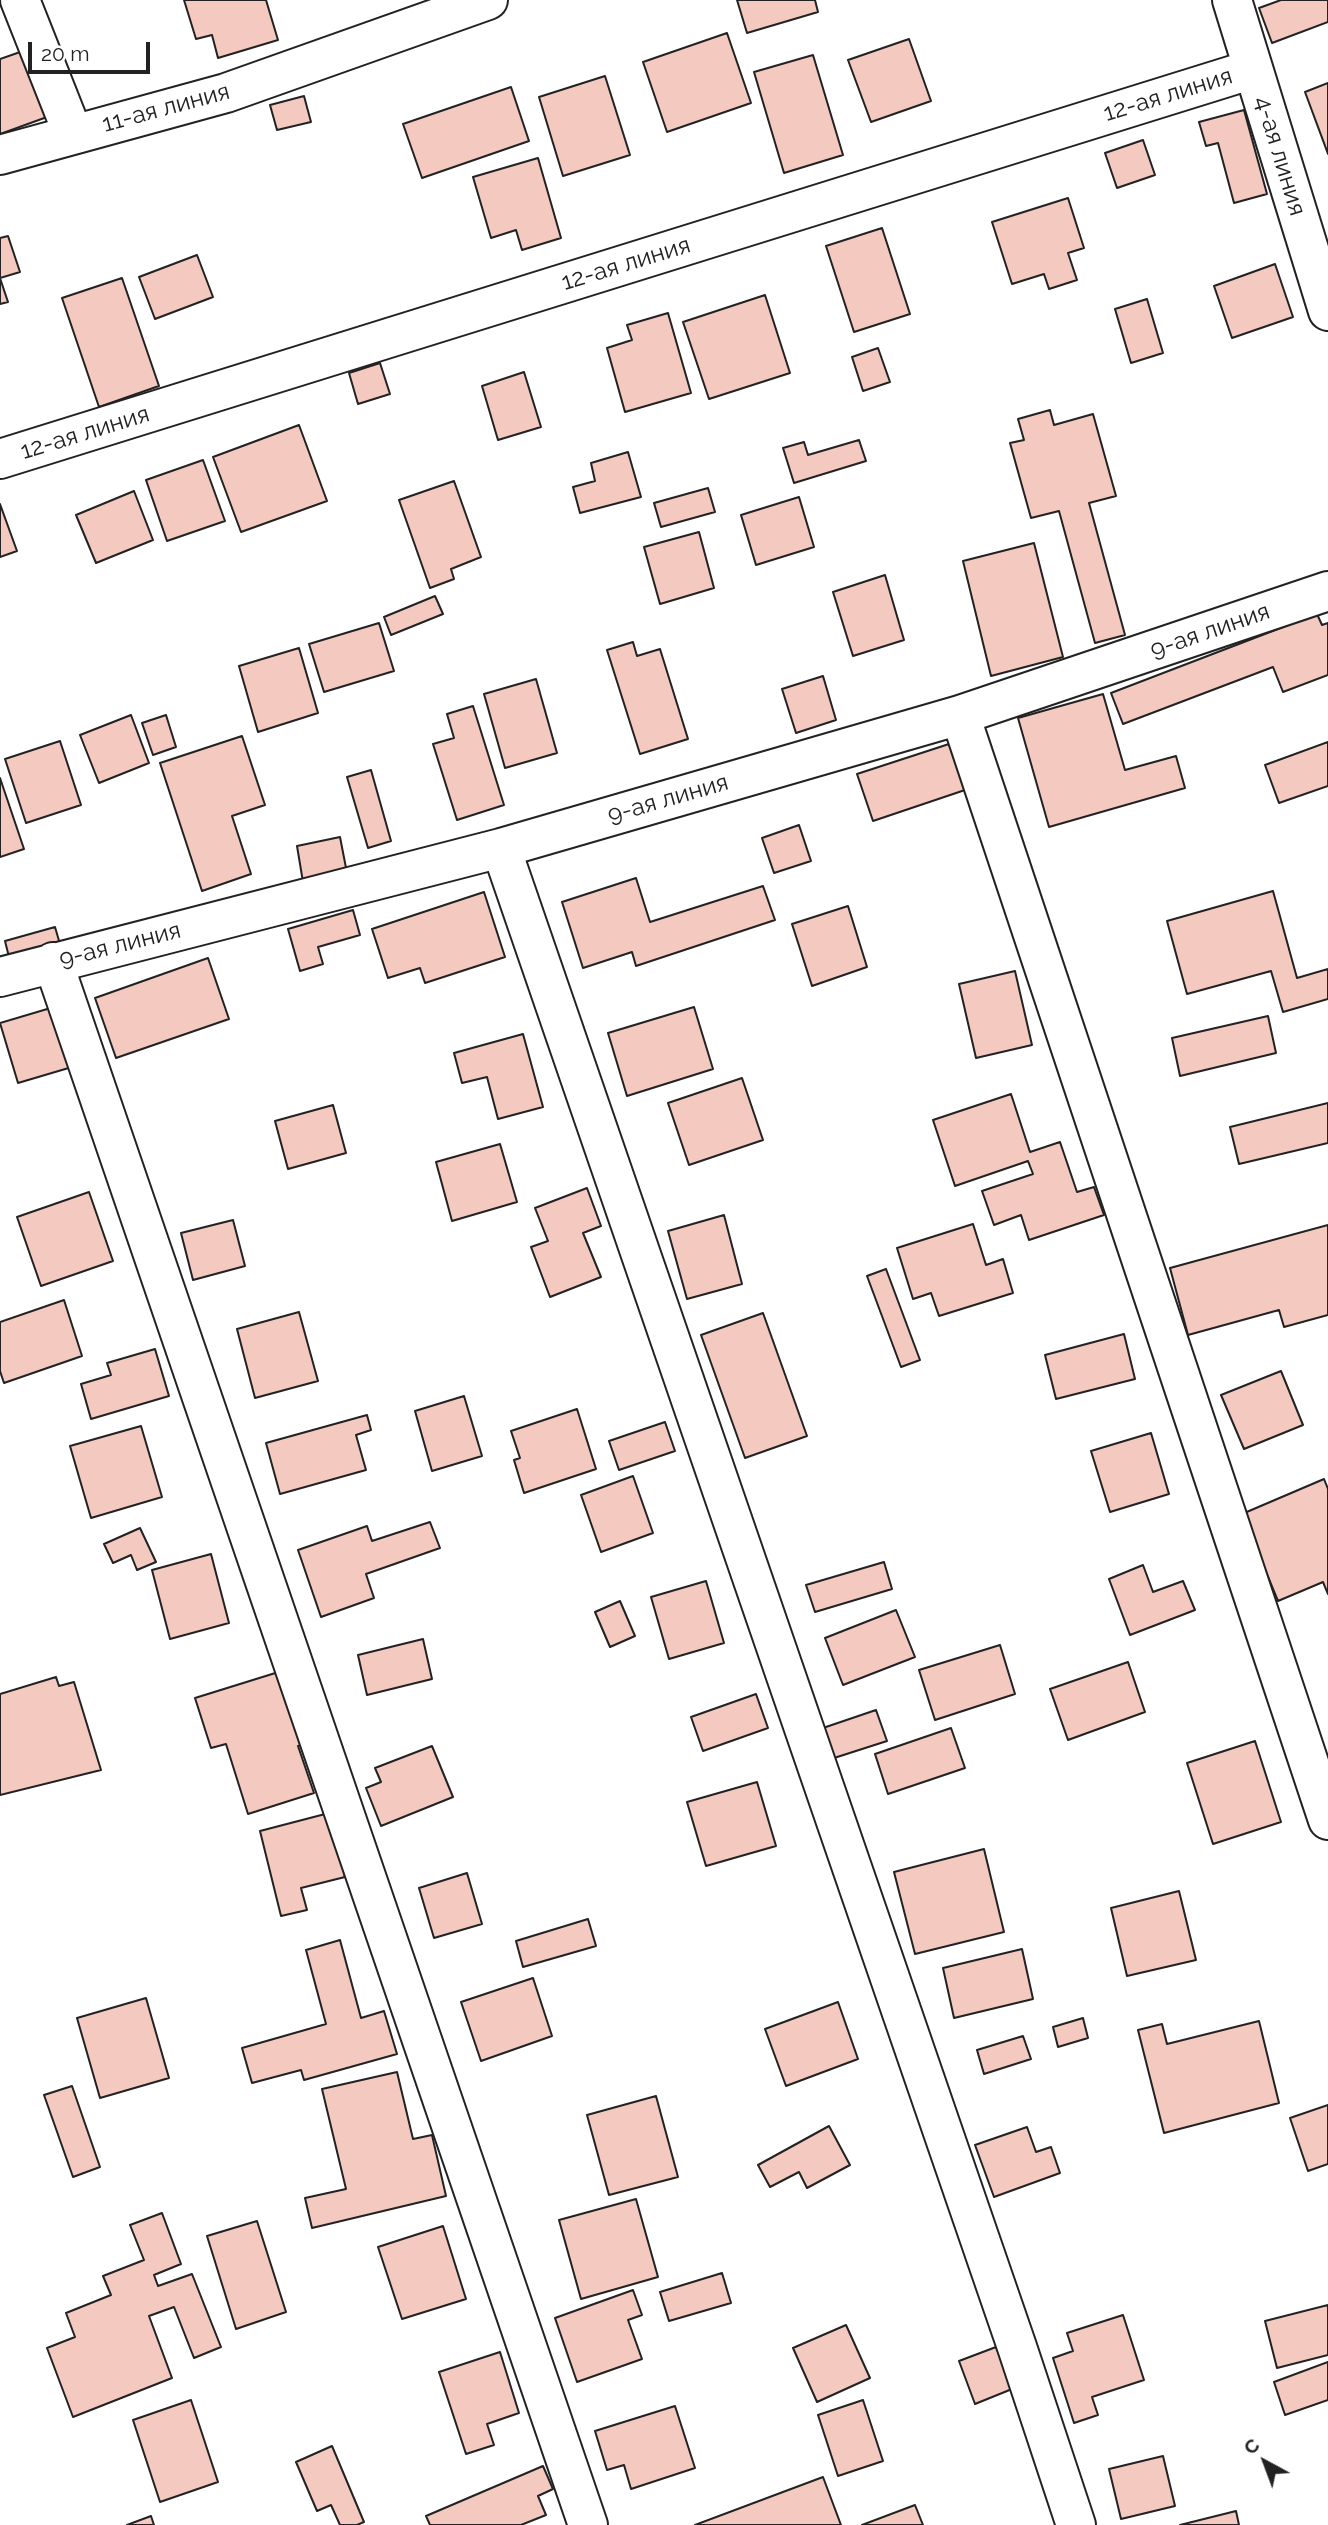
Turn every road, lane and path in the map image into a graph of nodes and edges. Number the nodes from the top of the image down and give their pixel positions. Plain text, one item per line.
1 (20, 0) edge
2 (488, 0) edge
3 (1232, 0) edge
4 (1253, 69) junction
5 (73, 134) junction
6 (0, 155) edge
7 (1328, 311) edge
8 (0, 459) edge
9 (1328, 591) edge
10 (960, 715) junction
11 (501, 848) junction
12 (53, 962) junction
13 (0, 977) edge
14 (1328, 1820) edge
15 (588, 2525) edge
16 (1076, 2525) edge

1 - 5 street
2 - 5 street, 11-ая линия
3 - 4 street, 4-ая линия
4 - 7 street, 4-ая линия
4 - 8 street, 12-ая линия
5 - 6 street, 11-ая линия
9 - 10 street, 9-ая линия
10 - 11 street, 9-ая линия
10 - 14 street
11 - 12 street, 9-ая линия
11 - 16 street
12 - 13 street, 9-ая линия
12 - 15 street

